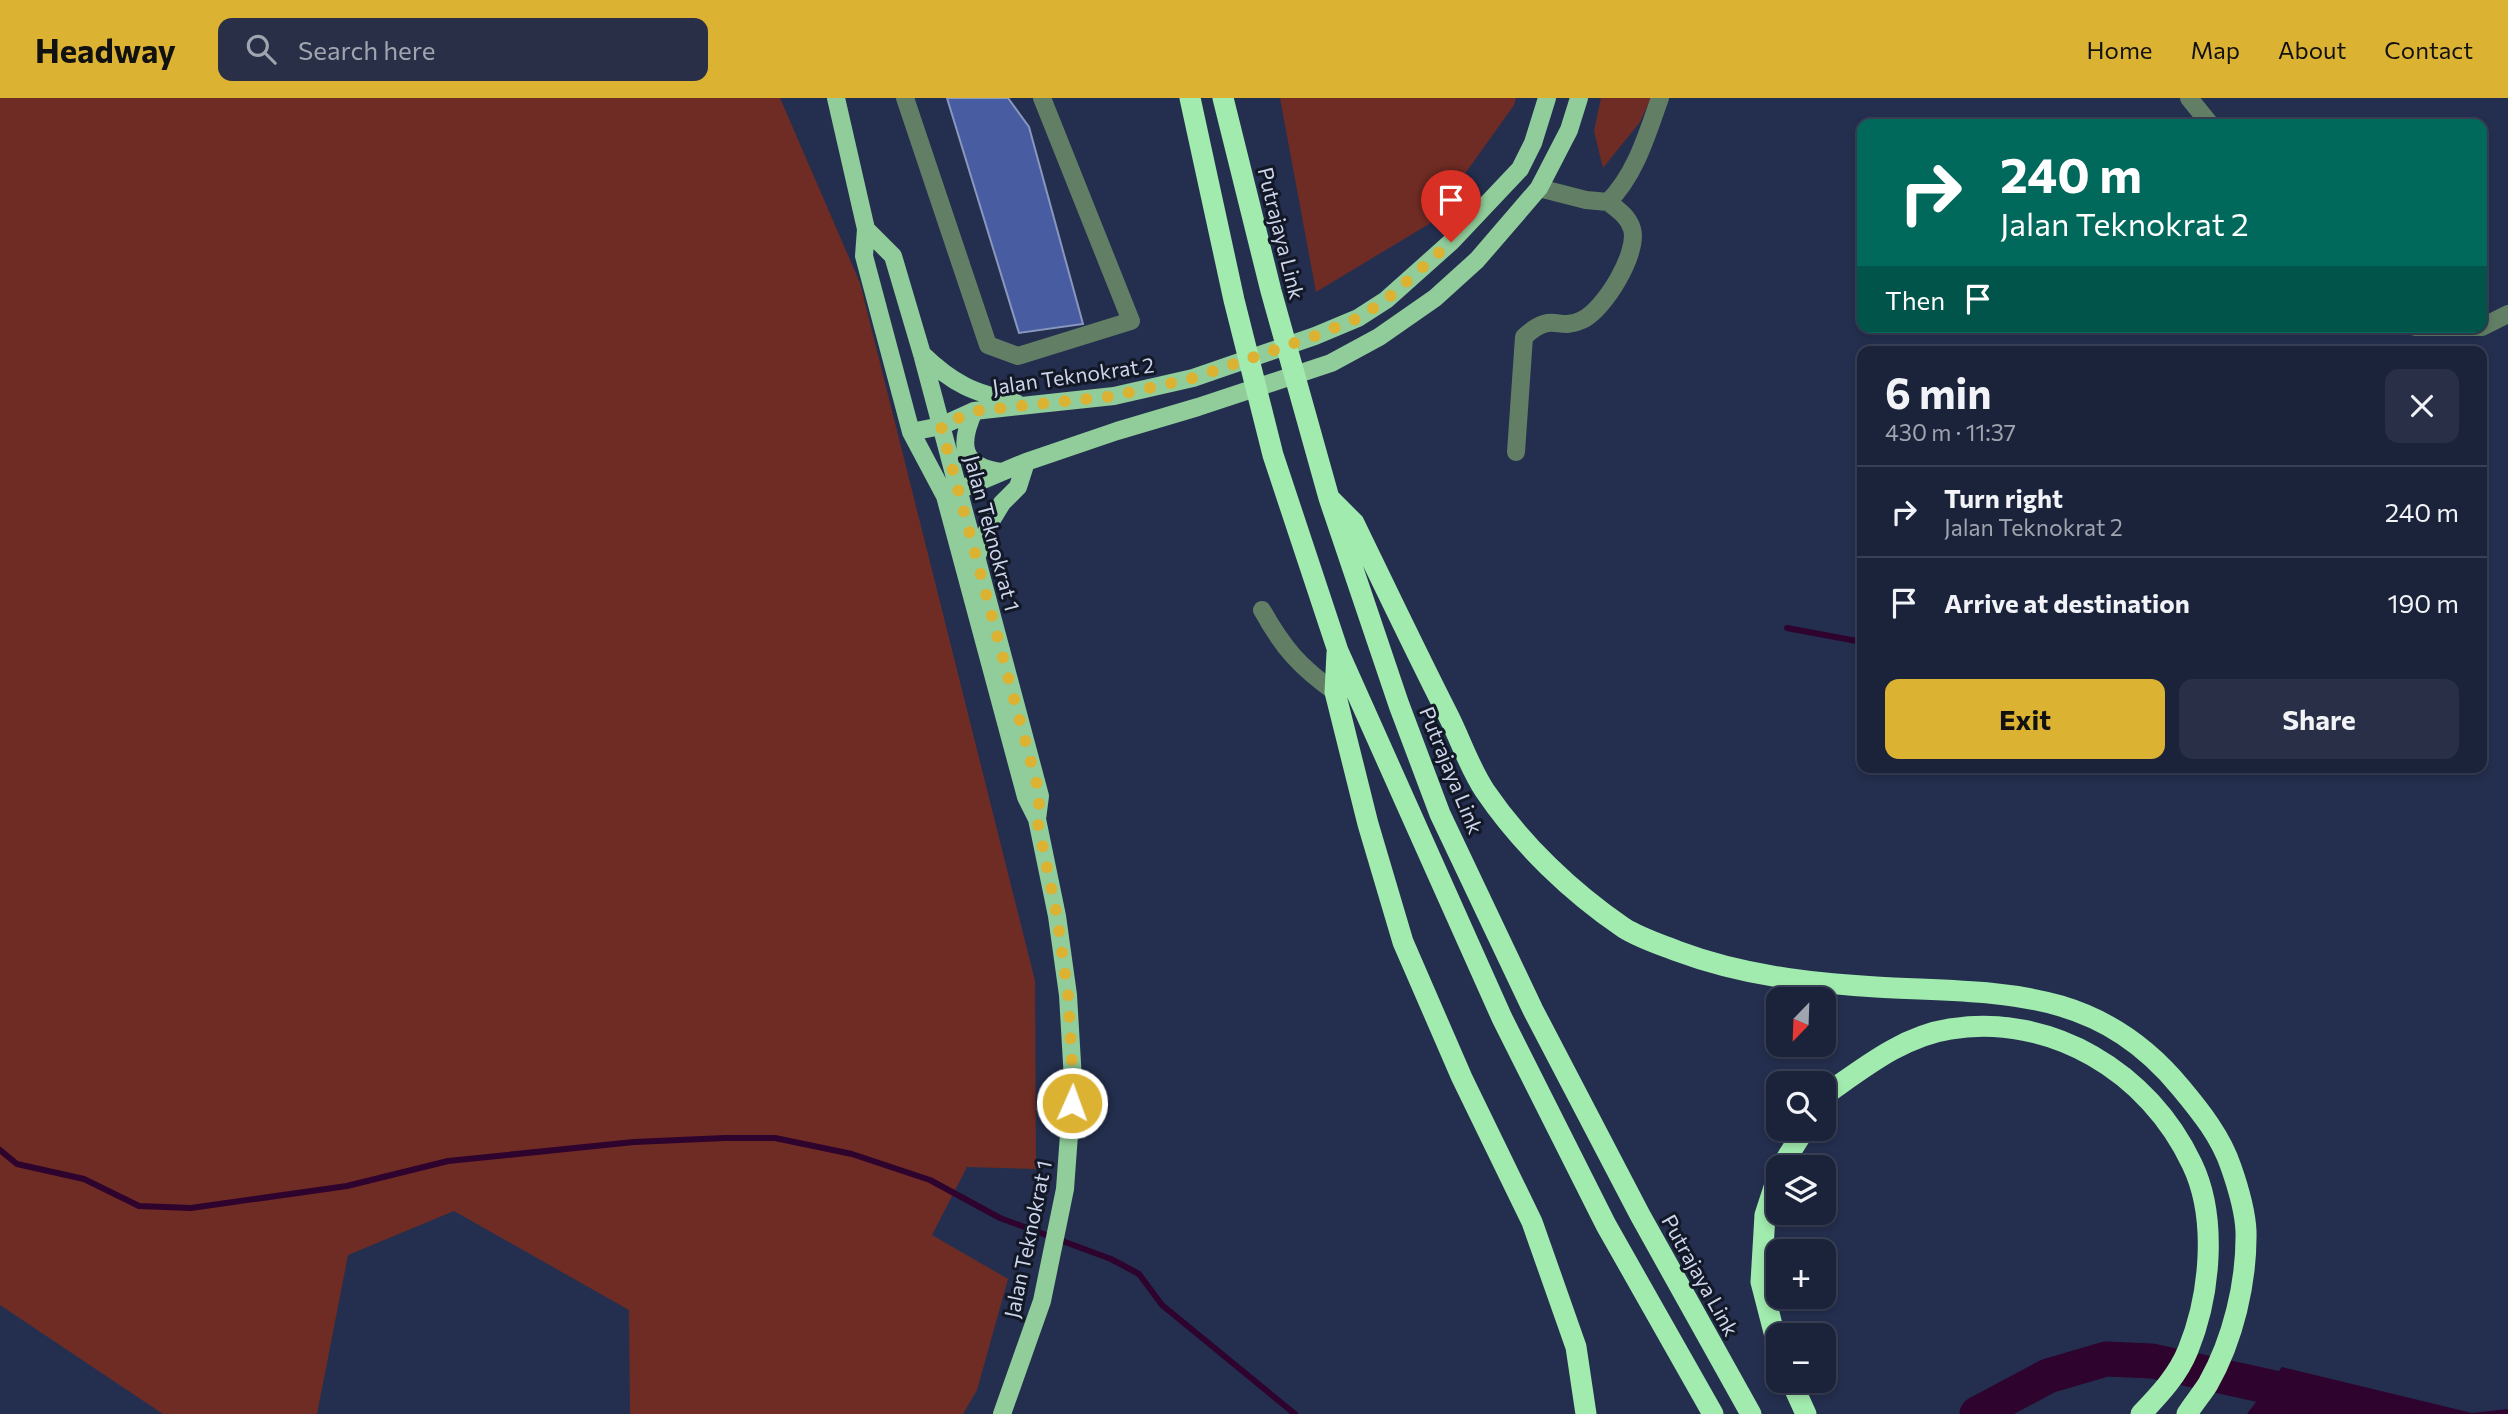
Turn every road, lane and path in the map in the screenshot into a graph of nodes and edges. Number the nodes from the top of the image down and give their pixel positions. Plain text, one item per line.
1 (836, 98) edge
2 (905, 98) edge
3 (1042, 98) edge
4 (1190, 98) edge
5 (1223, 98) edge
6 (1547, 98) edge
7 (1579, 98) edge
8 (1660, 98) edge
9 (2189, 98) edge
10 (2206, 119) edge
11 (1539, 188) junction
12 (1608, 202) junction
13 (866, 229) junction
14 (2508, 314) edge
15 (2487, 324) edge
16 (922, 354) junction
17 (1029, 407) junction
18 (974, 411) junction
19 (941, 426) junction
20 (911, 432) junction
21 (1516, 453) dead end
22 (1026, 462) junction
23 (1002, 472) junction
24 (952, 494) junction
25 (1329, 498) junction
26 (976, 558) junction
27 (1262, 610) dead end
28 (1338, 650) junction
29 (1335, 692) junction
30 (1037, 819) junction
31 (1836, 1086) edge
32 (1766, 1213) edge
33 (1772, 1323) edge
34 (1796, 1393) edge
35 (1002, 1414) edge
36 (1587, 1414) edge
37 (1713, 1414) edge
38 (1751, 1414) edge
39 (1806, 1414) edge
40 (2141, 1414) edge
41 (2187, 1414) edge

1 - 13 main road, Jalan Teknokrat 1
2 - 3 lane
4 - 28 highway
5 - 25 highway, Putrajaya Link
6 - 17 main road, Jalan Teknokrat 2
7 - 11 main road
8 - 12 lane
9 - 10 lane
11 - 12 lane
11 - 22 main road
12 - 21 lane
13 - 16 main road, Jalan Teknokrat 1
13 - 20 main road, Jalan Teknokrat 1
14 - 15 lane
16 - 17 main road
16 - 19 main road, Jalan Teknokrat 1
17 - 18 main road, Jalan Teknokrat 2
18 - 19 main road, Jalan Teknokrat 2
18 - 23 main road
19 - 20 main road, Jalan Teknokrat 2
19 - 24 main road, Jalan Teknokrat 1
20 - 24 main road, Jalan Teknokrat 1
22 - 23 main road
22 - 26 main road
23 - 24 main road
24 - 26 main road, Jalan Teknokrat 1
24 - 30 main road, Jalan Teknokrat 1
25 - 38 highway, Putrajaya Link
25 - 41 highway
26 - 30 main road, Jalan Teknokrat 1
27 - 29 lane
28 - 29 highway
28 - 37 highway
29 - 36 highway
30 - 35 main road, Jalan Teknokrat 1
31 - 40 highway
32 - 33 highway
34 - 39 highway

